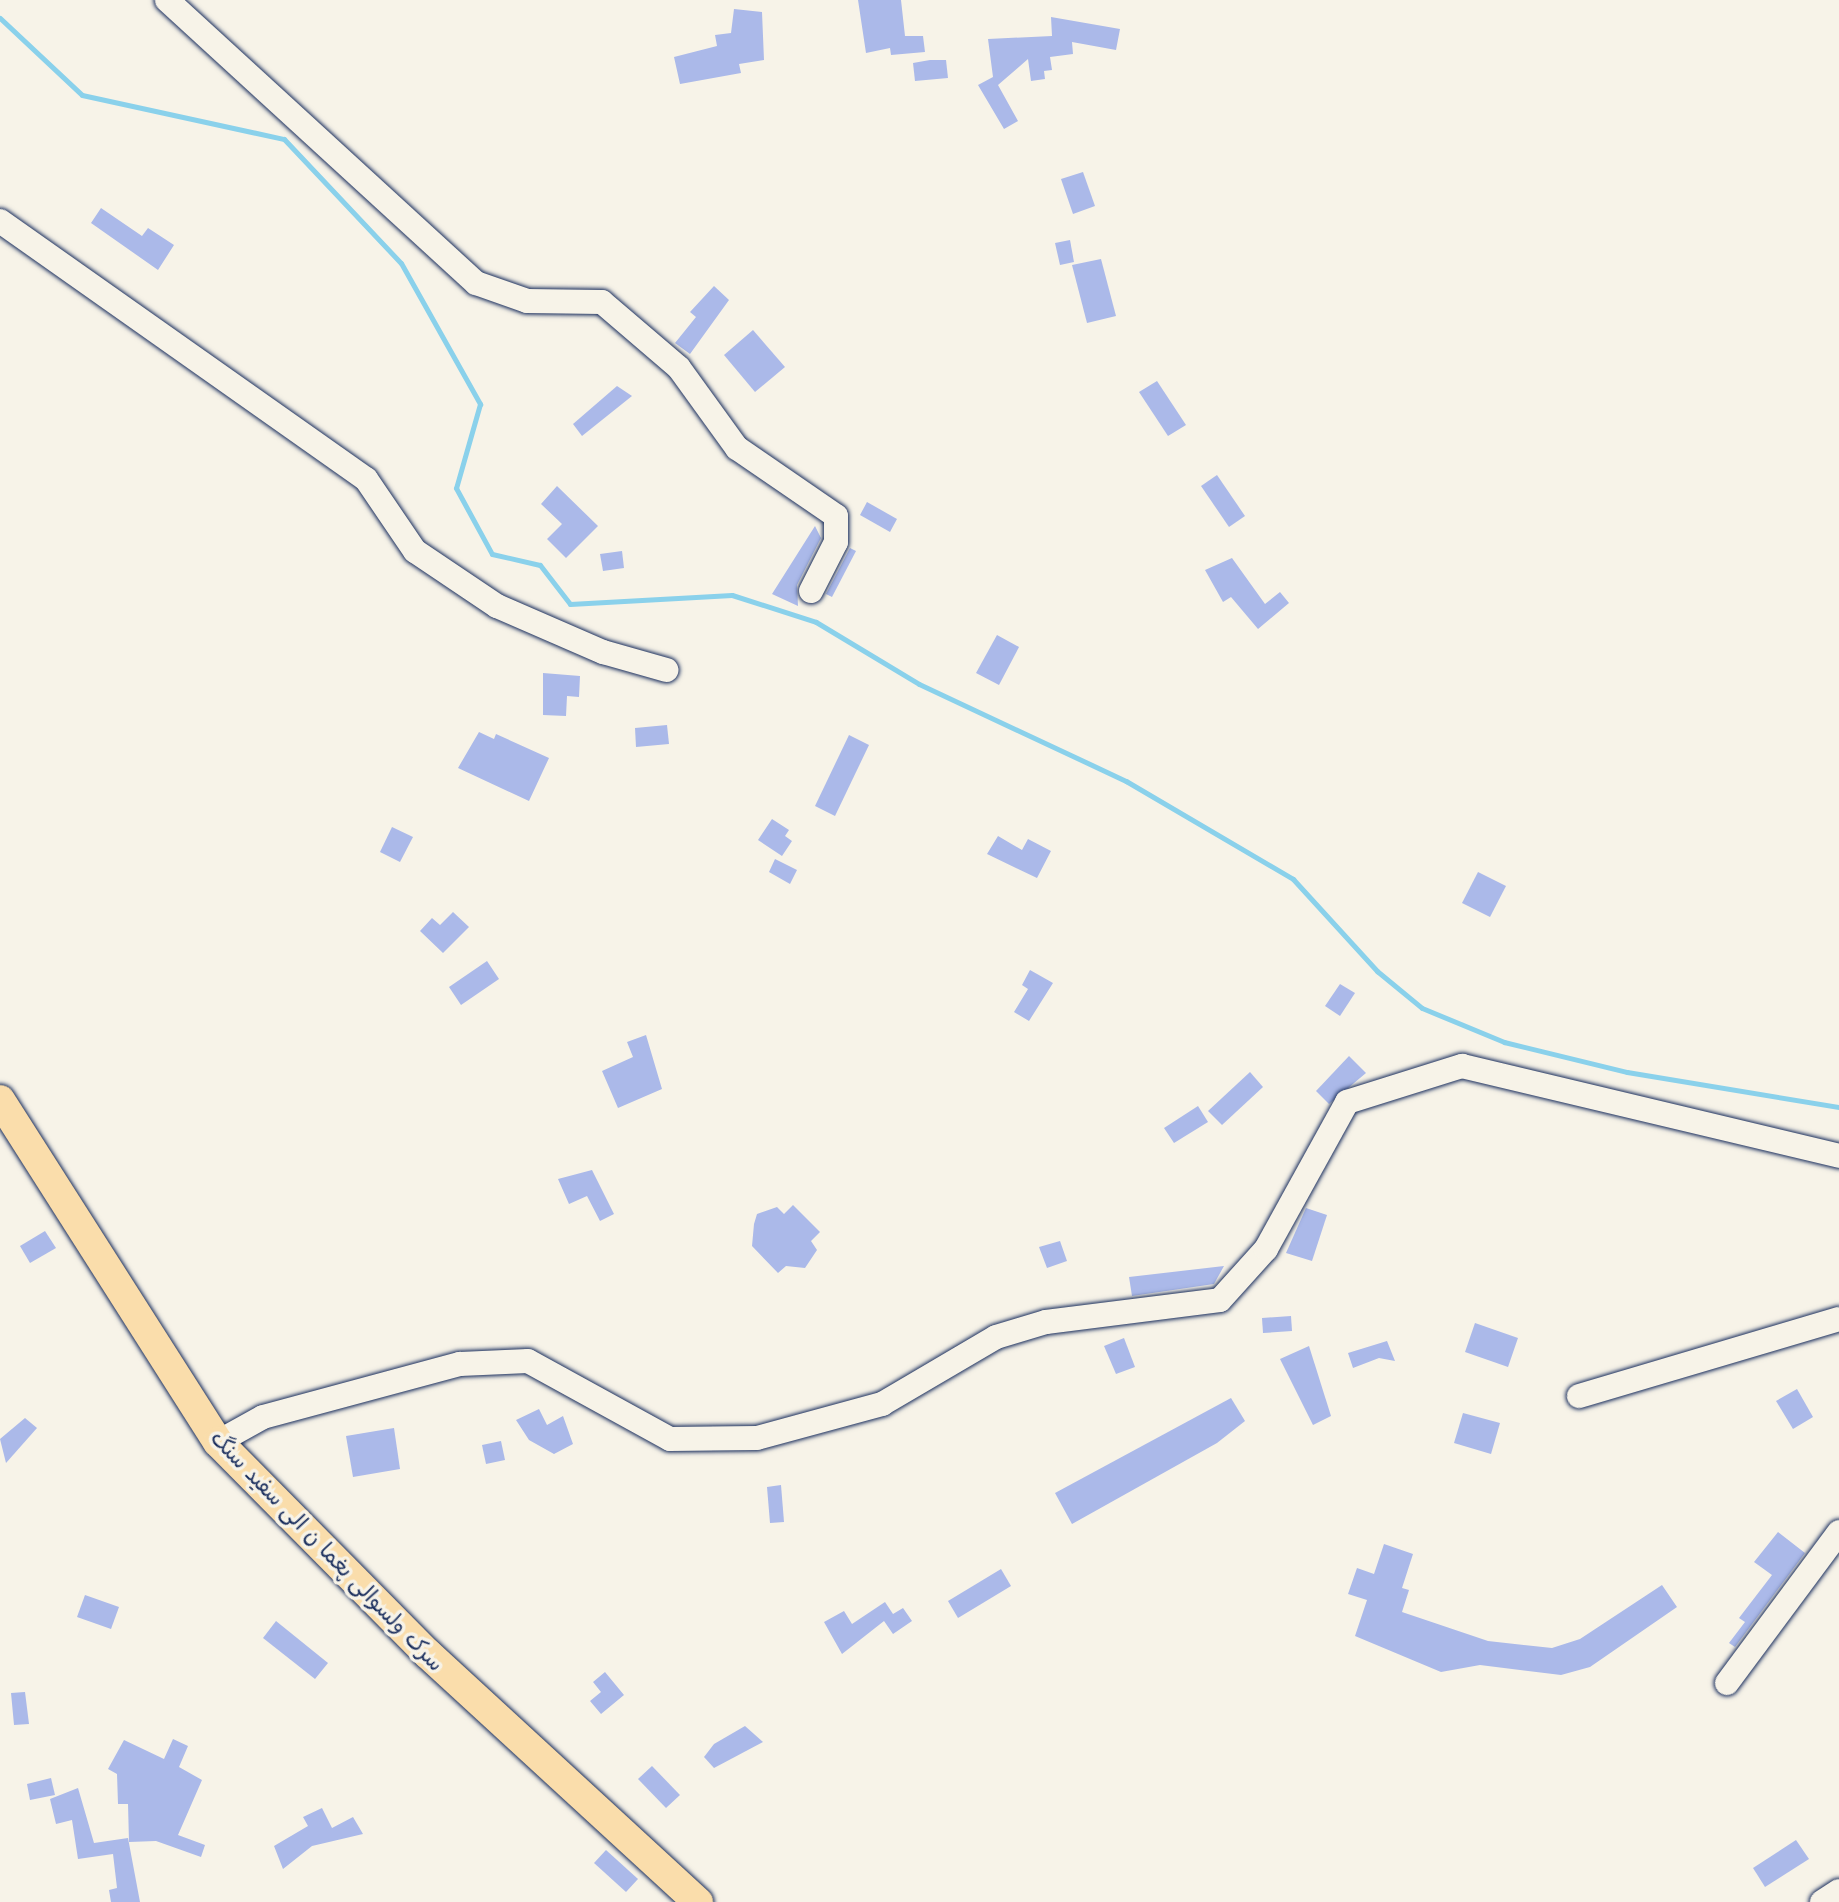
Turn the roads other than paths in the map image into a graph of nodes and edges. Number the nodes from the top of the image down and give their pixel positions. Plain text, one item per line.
1 (167, 0) edge
2 (0, 221) edge
3 (811, 591) dead end
4 (666, 670) dead end
5 (0, 1100) edge
6 (1839, 1156) edge
7 (1839, 1319) edge
8 (1579, 1396) dead end
9 (218, 1442) junction
10 (1839, 1532) edge
11 (1727, 1683) dead end
12 (1839, 1891) edge
13 (698, 1902) edge
14 (1822, 1902) edge

1 - 3 street
2 - 4 street
5 - 9 main road, سرک ولسوالی پغما ن الی سفید سنگ
6 - 9 street
7 - 8 street
9 - 13 main road, سرک ولسوالی پغما ن الی سفید سنگ
10 - 11 street
12 - 14 street

